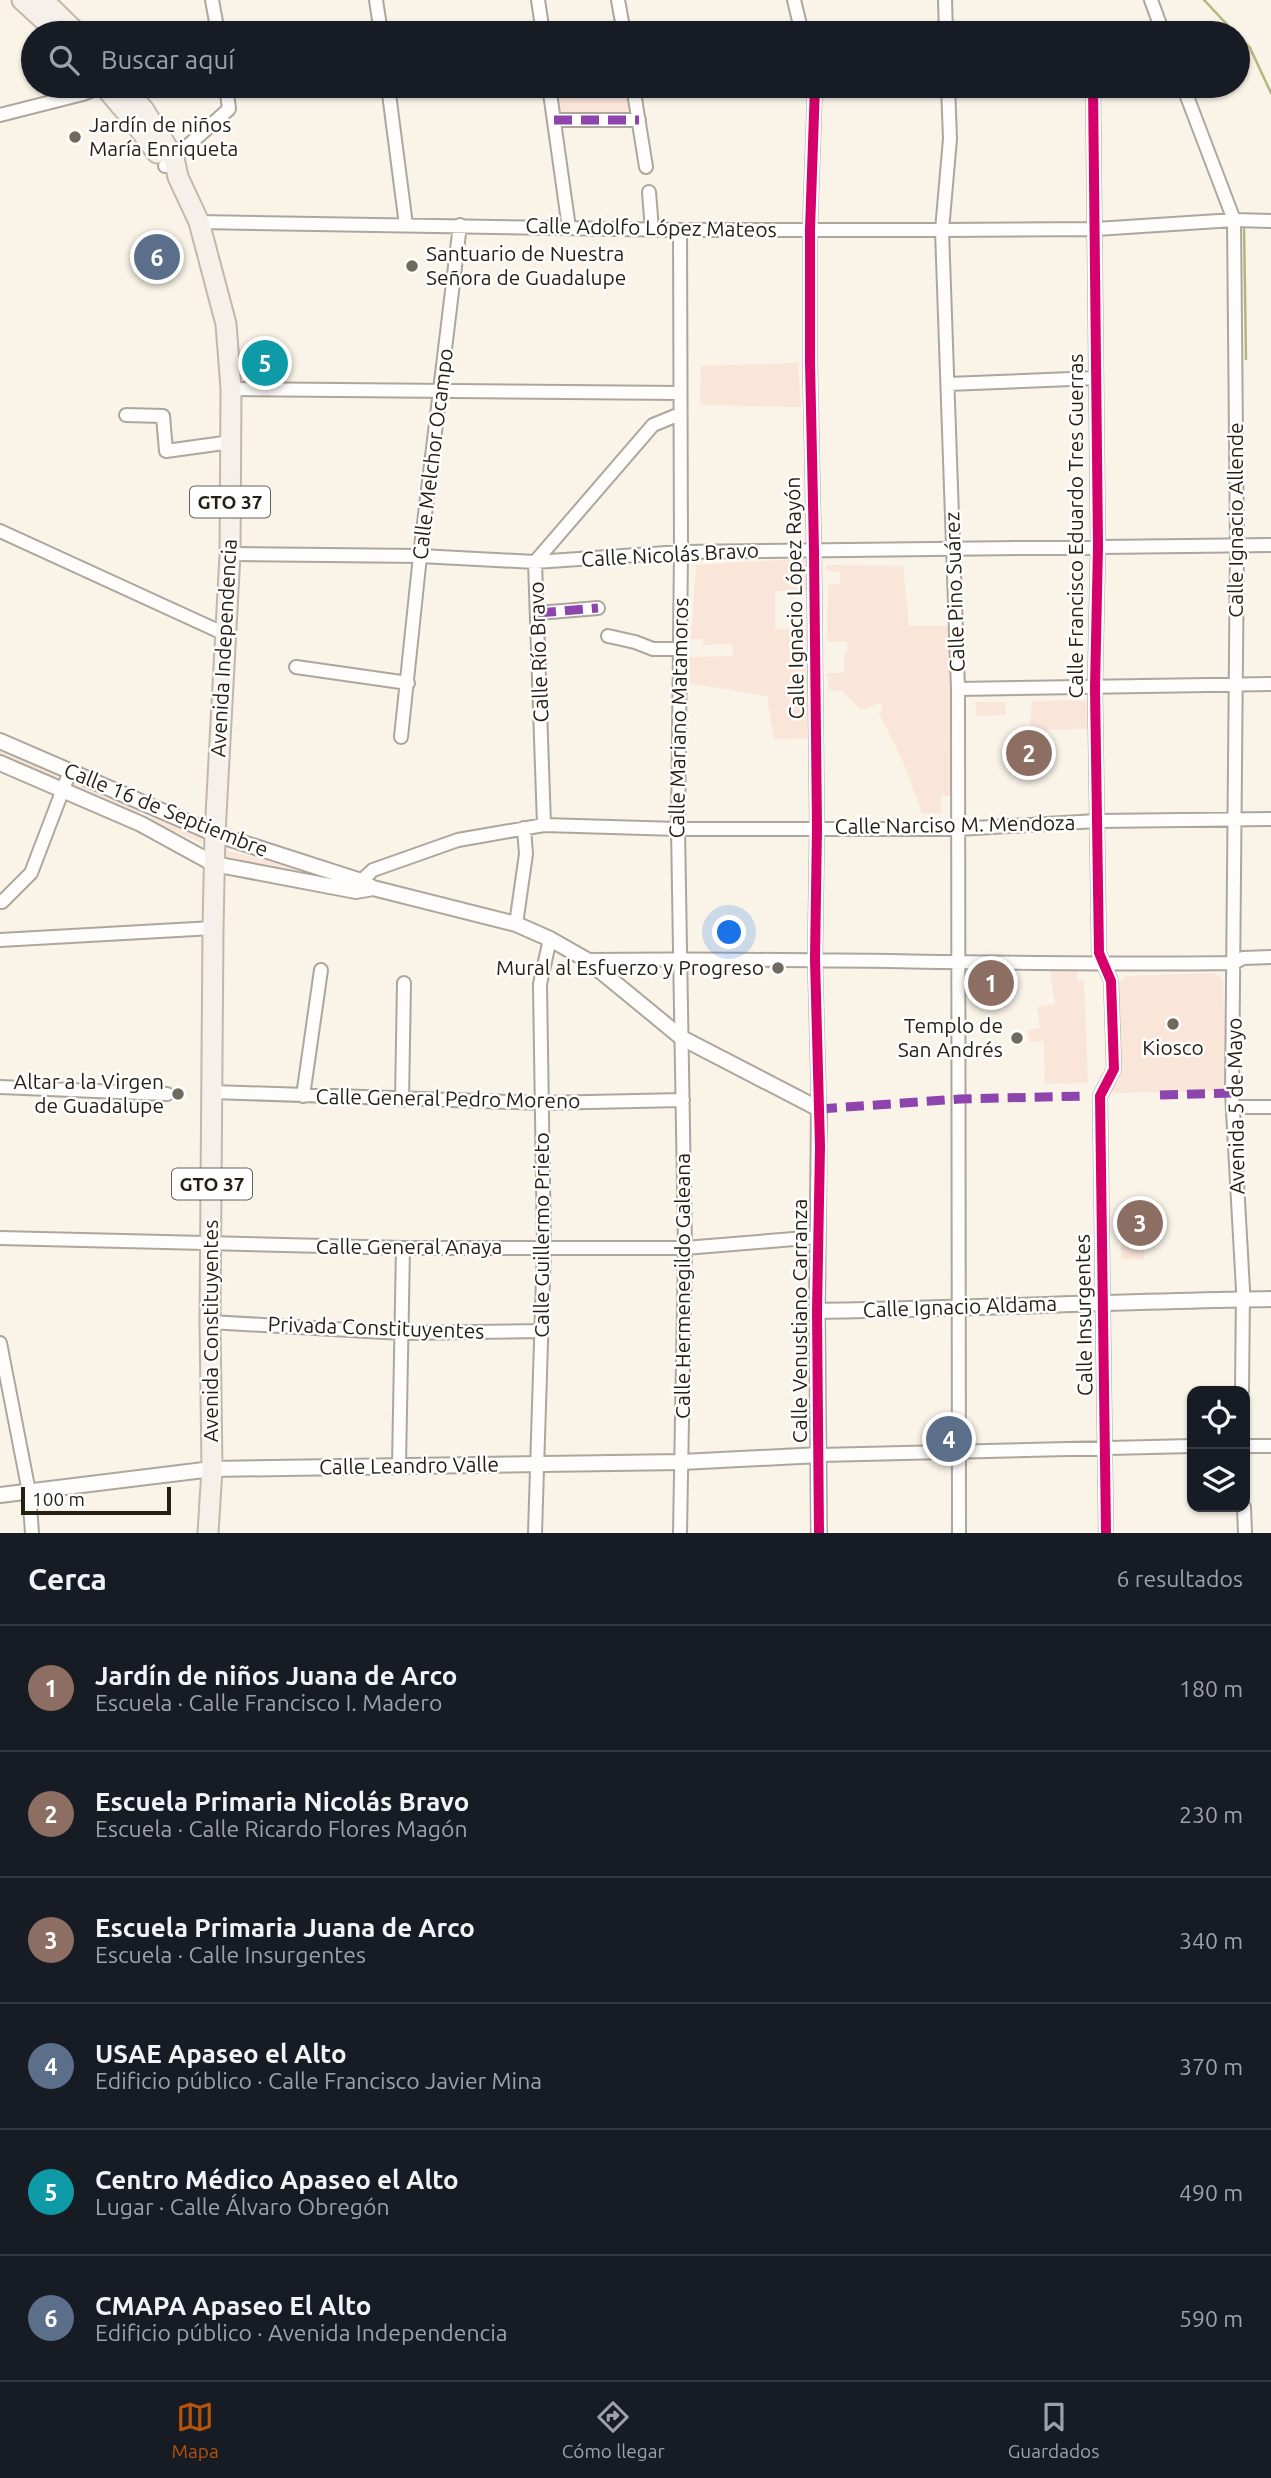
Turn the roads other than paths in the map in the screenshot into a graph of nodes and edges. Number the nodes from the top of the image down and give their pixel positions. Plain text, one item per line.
1 (22, 0) edge
2 (43, 0) edge
3 (212, 0) edge
4 (376, 0) edge
5 (538, 0) edge
6 (618, 0) edge
7 (794, 0) edge
8 (945, 0) edge
9 (1151, 0) edge
10 (45, 21) edge
11 (64, 21) edge
12 (216, 21) edge
13 (379, 21) edge
14 (541, 21) edge
15 (622, 21) edge
16 (799, 21) edge
17 (946, 21) edge
18 (1159, 21) edge
19 (67, 98) edge
20 (114, 98) edge
21 (134, 98) edge
22 (228, 98) edge
23 (390, 98) edge
24 (551, 98) edge
25 (635, 98) edge
26 (815, 98) edge
27 (948, 98) edge
28 (1093, 98) edge
29 (1188, 98) edge
30 (0, 115) edge
31 (554, 120) junction
32 (639, 120) junction
33 (172, 167) junction
34 (646, 167) dead end
35 (649, 192) dead end
36 (1234, 220) junction
37 (1271, 221) edge
38 (200, 222) junction
39 (406, 225) junction
40 (460, 225) junction
41 (569, 228) junction
42 (810, 229) junction
43 (1096, 229) junction
44 (652, 230) junction
45 (680, 230) junction
46 (942, 230) junction
47 (1096, 377) junction
48 (948, 384) junction
49 (230, 389) junction
50 (440, 391) junction
51 (680, 393) junction
52 (680, 414) junction
53 (126, 415) dead end
54 (231, 442) junction
55 (0, 531) edge
56 (1271, 545) edge
57 (1237, 546) junction
58 (1098, 547) junction
59 (953, 549) junction
60 (814, 550) junction
61 (681, 551) junction
62 (230, 554) junction
63 (420, 555) junction
64 (535, 562) junction
65 (598, 608) dead end
66 (538, 613) junction
67 (225, 634) junction
68 (608, 636) dead end
69 (680, 649) junction
70 (296, 667) dead end
71 (408, 683) junction
72 (1271, 684) edge
73 (1235, 686) junction
74 (1095, 688) junction
75 (958, 689) junction
76 (401, 737) dead end
77 (0, 741) edge
78 (0, 763) edge
79 (70, 771) junction
80 (62, 790) junction
81 (149, 805) junction
82 (1271, 819) edge
83 (1235, 820) junction
84 (1097, 821) junction
85 (141, 824) junction
86 (544, 825) junction
87 (524, 828) junction
88 (817, 828) junction
89 (678, 829) junction
90 (958, 829) junction
91 (215, 834) junction
92 (214, 864) junction
93 (363, 887) junction
94 (2, 902) dead end
95 (516, 924) junction
96 (213, 928) junction
97 (550, 939) junction
98 (0, 940) edge
99 (1271, 957) edge
100 (680, 958) junction
101 (816, 958) junction
102 (587, 960) junction
103 (957, 960) junction
104 (1234, 963) junction
105 (1104, 964) junction
106 (321, 970) dead end
107 (404, 983) dead end
108 (682, 1038) junction
109 (0, 1087) edge
110 (213, 1092) junction
111 (167, 1094) dead end
112 (303, 1096) junction
113 (1100, 1096) joint
114 (402, 1100) junction
115 (683, 1100) junction
116 (542, 1103) junction
117 (1234, 1107) junction
118 (1271, 1107) edge
119 (819, 1109) junction
120 (818, 1237) junction
121 (0, 1238) edge
122 (211, 1244) junction
123 (544, 1247) junction
124 (403, 1248) junction
125 (685, 1248) junction
126 (1243, 1299) junction
127 (1271, 1299) edge
128 (1102, 1302) junction
129 (960, 1309) junction
130 (817, 1311) junction
131 (210, 1322) junction
132 (542, 1331) junction
133 (402, 1333) junction
134 (0, 1343) edge
135 (1242, 1386) edge
136 (5, 1396) edge
137 (1187, 1446) edge
138 (1250, 1446) edge
139 (1271, 1446) edge
140 (1106, 1447) junction
141 (959, 1453) junction
142 (820, 1455) junction
143 (681, 1462) junction
144 (536, 1464) junction
145 (399, 1465) junction
146 (212, 1469) junction
147 (29, 1492) junction
148 (0, 1494) edge
149 (1244, 1512) edge
150 (32, 1533) edge
151 (208, 1533) edge
152 (536, 1533) edge
153 (680, 1533) edge
154 (819, 1533) edge
155 (959, 1533) edge
156 (1106, 1533) edge
157 (1245, 1533) edge

1 - 10 main road
2 - 11 main road
3 - 12 street
4 - 13 street
5 - 14 street
6 - 15 street
7 - 16 street
8 - 17 street
9 - 18 street
19 - 30 street
20 - 33 main road, Avenida Independencia / GTO 37
21 - 33 main road, Avenida Independencia / GTO 37
22 - 33 street
23 - 39 street
24 - 31 street
25 - 32 street
26 - 42 street, Calle Ignacio López Rayón
27 - 46 street, Calle Pino Suárez
28 - 43 street, Calle Francisco Eduardo Tres Guerras
29 - 36 street
31 - 32 street
31 - 41 street
32 - 34 street
33 - 38 main road, Avenida Independencia / GTO 37
35 - 44 street
36 - 37 street, Calle Adolfo López Mateos
36 - 43 street, Calle Adolfo López Mateos
36 - 57 street, Calle Ignacio Allende
38 - 39 street, Calle Adolfo López Mateos
38 - 49 main road, Avenida Independencia / GTO 37
39 - 40 street, Calle Adolfo López Mateos
40 - 41 street, Calle Adolfo López Mateos
40 - 50 street, Calle Melchor Ocampo
41 - 44 street, Calle Adolfo López Mateos
42 - 45 street, Calle Adolfo López Mateos
42 - 46 street, Calle Adolfo López Mateos
42 - 60 street, Calle Ignacio López Rayón
43 - 46 street, Calle Adolfo López Mateos
43 - 47 street, Calle Francisco Eduardo Tres Guerras
44 - 45 street, Calle Adolfo López Mateos
45 - 51 street, Calle Mariano Matamoros
46 - 48 street, Calle Pino Suárez
47 - 48 street
47 - 58 street, Calle Francisco Eduardo Tres Guerras
48 - 59 street, Calle Pino Suárez
49 - 50 street
49 - 54 main road, Avenida Independencia / GTO 37
50 - 51 street
50 - 63 street, Calle Melchor Ocampo
51 - 52 street, Calle Mariano Matamoros
52 - 61 street, Calle Mariano Matamoros
52 - 64 street, Calle Río Bravo
53 - 54 street
54 - 62 main road, Avenida Independencia / GTO 37
55 - 67 street
56 - 57 street, Calle Nicolás Bravo
57 - 58 street, Calle Nicolás Bravo
57 - 73 street, Calle Ignacio Allende
58 - 59 street, Calle Nicolás Bravo
58 - 74 street, Calle Francisco Eduardo Tres Guerras
59 - 60 street, Calle Nicolás Bravo
59 - 75 street, Calle Pino Suárez
60 - 61 street, Calle Nicolás Bravo
60 - 88 street, Calle Ignacio López Rayón
61 - 64 street, Calle Nicolás Bravo
61 - 69 street, Calle Mariano Matamoros
62 - 63 street, Calle Nicolás Bravo
62 - 67 main road, Avenida Independencia / GTO 37
63 - 64 street, Calle Nicolás Bravo
63 - 71 street, Calle Melchor Ocampo
64 - 66 street, Calle Río Bravo
65 - 66 street
66 - 86 street, Calle Río Bravo
67 - 91 main road, Avenida Independencia / GTO 37
68 - 69 street
69 - 89 street, Calle Mariano Matamoros
70 - 71 street
71 - 76 street, Calle Melchor Ocampo
72 - 73 street
73 - 74 street
73 - 83 street, Calle Ignacio Allende
74 - 75 street
74 - 84 street, Calle Francisco Eduardo Tres Guerras
75 - 90 street, Calle Pino Suárez
77 - 79 street, Calle 16 de Septiembre
78 - 80 street, Calle 16 de Septiembre
79 - 80 street
79 - 81 street, Calle 16 de Septiembre
80 - 85 street, Calle 16 de Septiembre
80 - 94 street
81 - 85 street
81 - 91 street, Calle 16 de Septiembre
82 - 83 street, Calle Narciso M. Mendoza
83 - 84 street, Calle Narciso M. Mendoza
83 - 104 street, Avenida 5 de Mayo
84 - 90 street, Calle Narciso M. Mendoza
84 - 105 street, Calle Francisco Eduardo Tres Guerras
85 - 92 street, Calle 16 de Septiembre
86 - 87 street, Calle Narciso M. Mendoza
86 - 89 street, Calle Narciso M. Mendoza
87 - 93 street, Calle Narciso M. Mendoza
87 - 95 street
88 - 89 street, Calle Narciso M. Mendoza
88 - 90 street, Calle Narciso M. Mendoza
88 - 101 street, Calle Ignacio López Rayón
89 - 100 street, Calle Mariano Matamoros
90 - 103 street, Calle Pino Suárez
91 - 92 main road, Avenida Constituyentes / GTO 37
91 - 93 street, Calle 16 de Septiembre
92 - 93 street, Calle 16 de Septiembre
92 - 96 main road, Avenida Constituyentes / GTO 37
93 - 95 street, Calle 16 de Septiembre
95 - 97 street, Calle 16 de Septiembre
96 - 98 street
96 - 110 main road, Avenida Constituyentes / GTO 37
97 - 102 street, Calle 16 de Septiembre
97 - 116 street, Calle Guillermo Prieto
99 - 104 street
100 - 101 street
100 - 102 street
100 - 108 street, Calle Mariano Matamoros
101 - 103 street
101 - 119 street, Calle Ignacio López Rayón
102 - 108 street, Calle 16 de Septiembre
103 - 105 street
103 - 129 street, Calle Pino Suárez
104 - 105 street
104 - 117 street, Avenida 5 de Mayo
105 - 113 street, Calle Francisco Eduardo Tres Guerras
106 - 112 street
107 - 114 street
108 - 115 street, Calle Hermenegildo Galeana
108 - 119 street, Calle 16 de Septiembre
109 - 111 street
110 - 112 street, Calle General Pedro Moreno
110 - 122 main road, Avenida Constituyentes / GTO 37
112 - 114 street, Calle General Pedro Moreno
113 - 128 street, Calle Insurgentes
114 - 116 street, Calle General Pedro Moreno
115 - 116 street, Calle General Pedro Moreno
115 - 125 street, Calle Hermenegildo Galeana
116 - 123 street, Calle Guillermo Prieto
117 - 118 street
117 - 126 street, Avenida 5 de Mayo
119 - 120 street, Calle Venustiano Carranza
120 - 125 street, Calle General Anaya
120 - 130 street, Calle Venustiano Carranza
121 - 122 street, Calle General Anaya
122 - 124 street, Calle General Anaya
122 - 131 main road, Avenida Constituyentes / GTO 37
123 - 124 street, Calle General Anaya
123 - 125 street, Calle General Anaya
123 - 132 street, Calle Guillermo Prieto
124 - 133 street
125 - 143 street, Calle Hermenegildo Galeana
126 - 127 street, Calle Ignacio Aldama
126 - 128 street, Calle Ignacio Aldama
126 - 135 street, Avenida 5 de Mayo
128 - 129 street, Calle Ignacio Aldama
128 - 140 street, Calle Insurgentes
129 - 130 street, Calle Ignacio Aldama
129 - 141 street, Calle Pino Suárez
130 - 142 street, Calle Venustiano Carranza
131 - 133 street, Privada Constituyentes
131 - 146 main road, Avenida Constituyentes / GTO 37
132 - 133 street, Privada Constituyentes
132 - 144 street, Calle Guillermo Prieto
133 - 145 street
134 - 136 street
136 - 147 street
137 - 140 street
138 - 139 street
140 - 141 street
140 - 156 street, Calle Insurgentes
141 - 142 street
141 - 155 street, Calle Pino Suárez
142 - 143 street, Calle Leandro Valle
142 - 154 street, Calle Venustiano Carranza
143 - 144 street, Calle Leandro Valle
143 - 153 street, Calle Hermenegildo Galeana
144 - 145 street, Calle Leandro Valle
144 - 152 street, Calle Guillermo Prieto
145 - 146 street, Calle Leandro Valle
146 - 147 street, Calle Leandro Valle
146 - 151 main road, Avenida Constituyentes / GTO 37
147 - 148 street, Calle Leandro Valle
147 - 150 street
149 - 157 street

